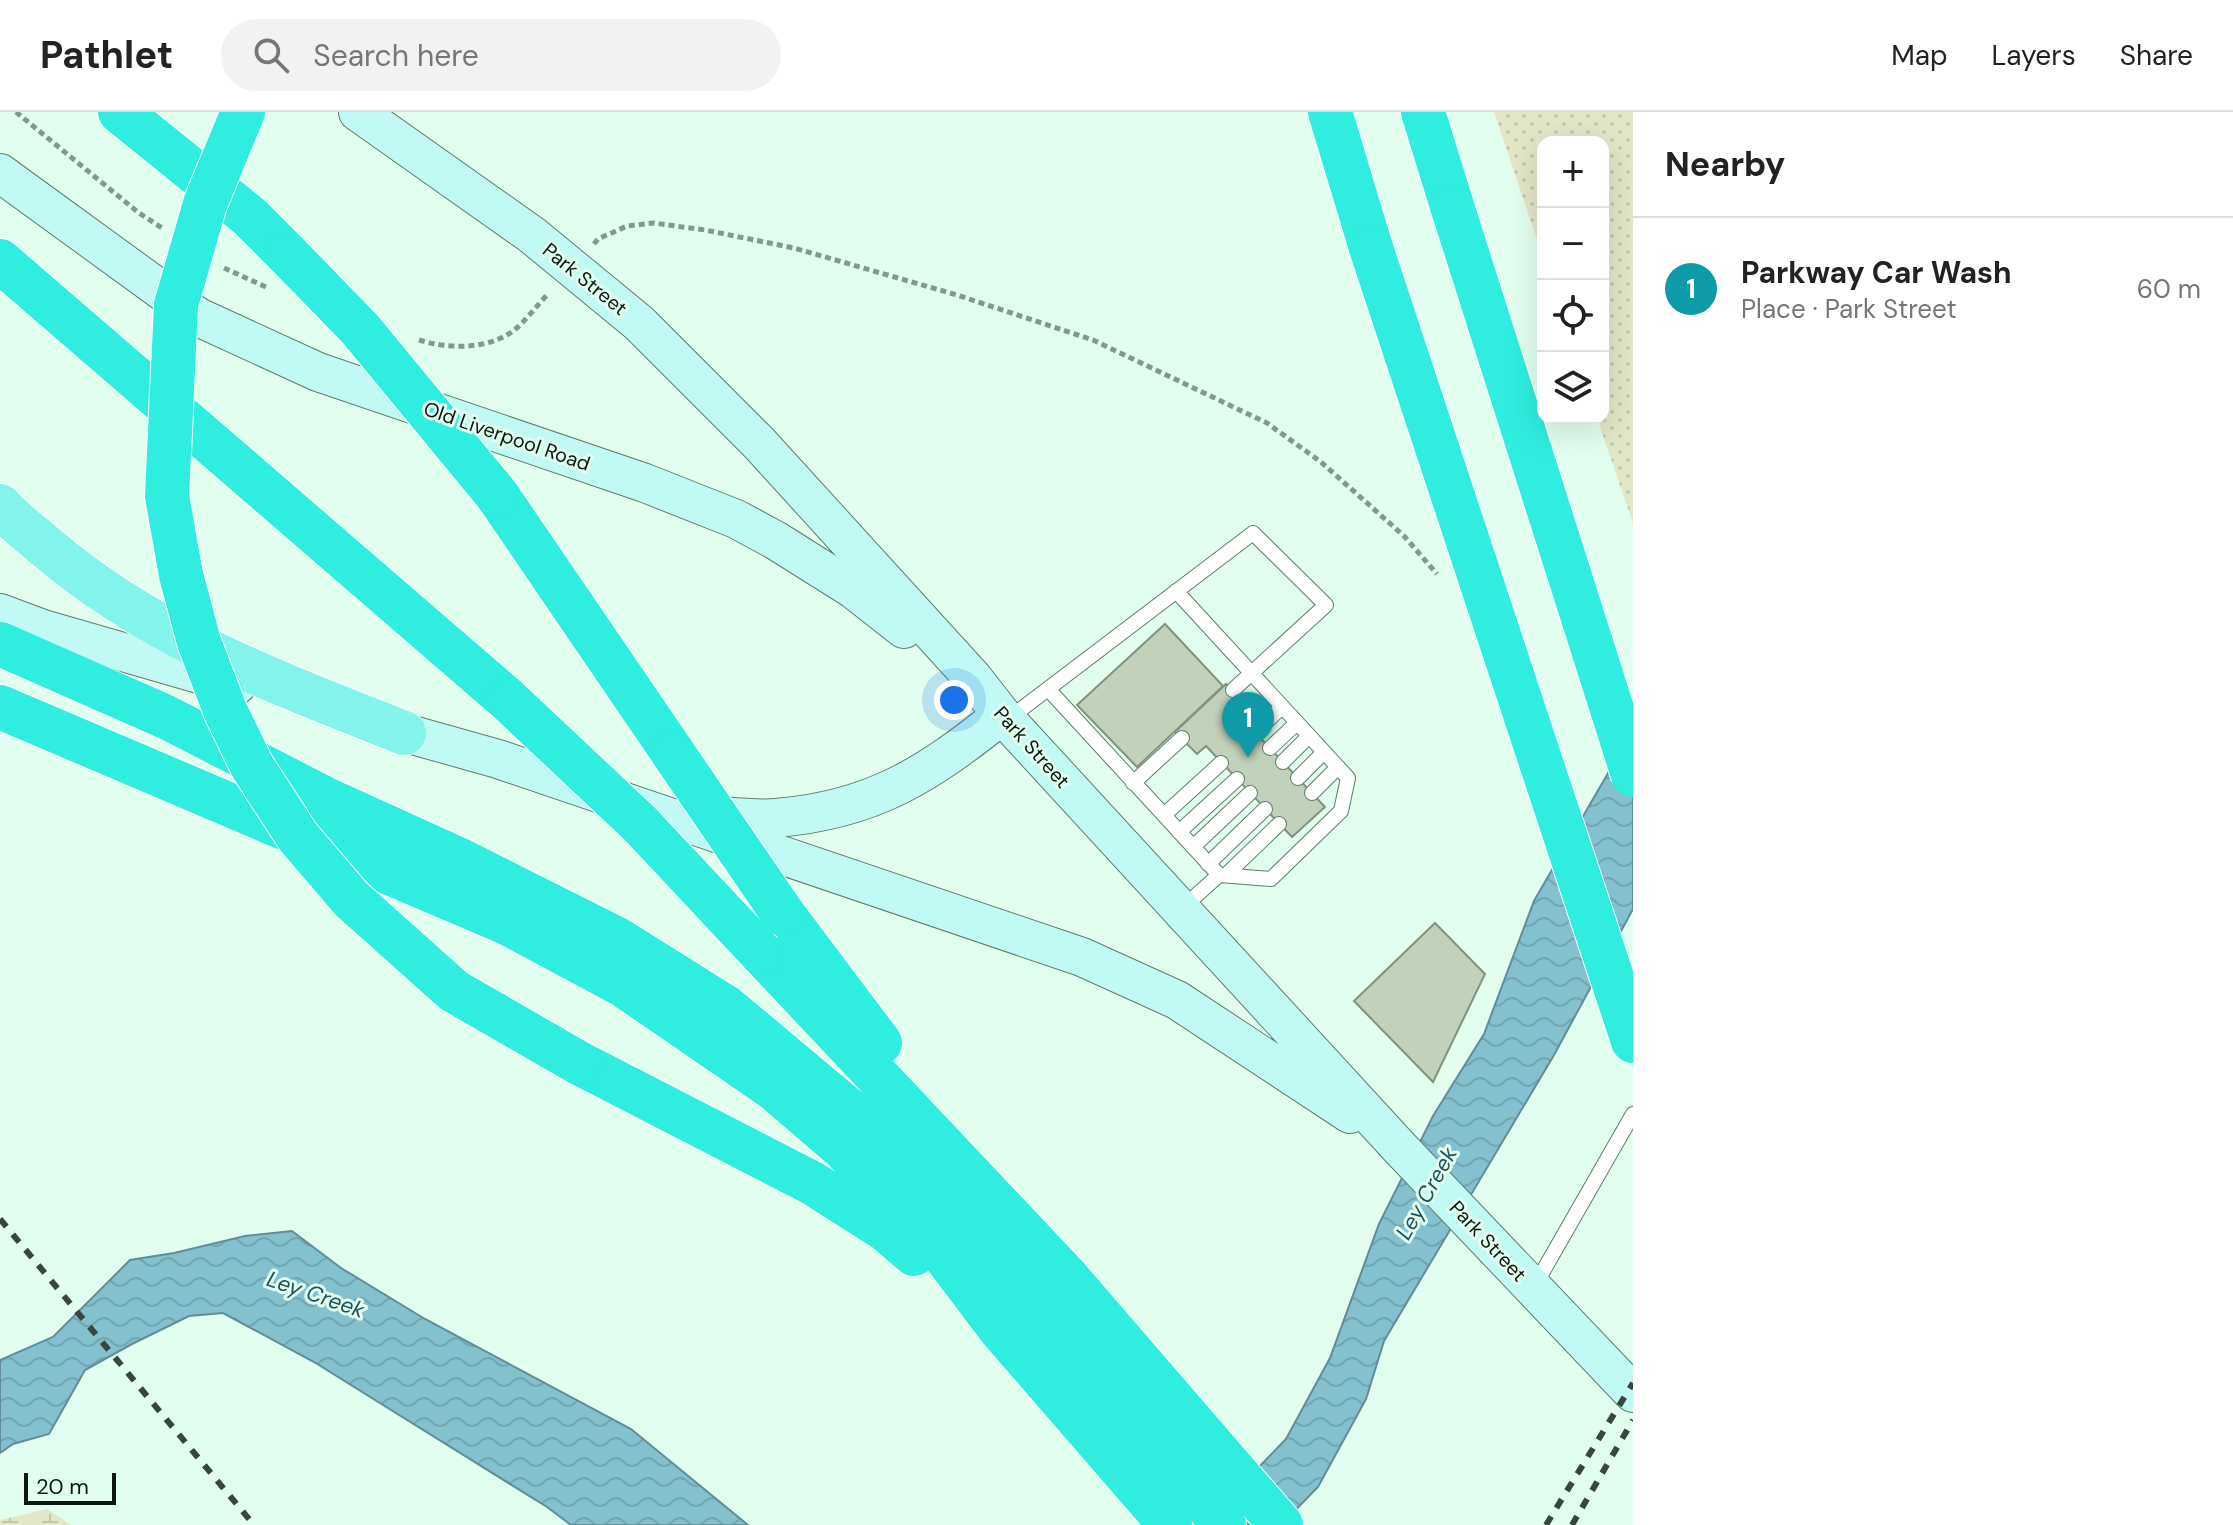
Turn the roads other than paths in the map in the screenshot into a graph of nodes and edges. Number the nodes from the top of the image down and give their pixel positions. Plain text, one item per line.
1 (120, 112) edge
2 (155, 112) edge
3 (243, 112) edge
4 (358, 112) edge
5 (1330, 112) edge
6 (1423, 112) edge
7 (0, 173) edge
8 (0, 261) edge
9 (278, 271) junction
10 (0, 506) edge
11 (1176, 591) junction
12 (0, 613) edge
13 (0, 644) edge
14 (1250, 674) junction
15 (1048, 689) junction
16 (1233, 690) dead end
17 (0, 707) edge
18 (1282, 707) junction
19 (1004, 718) junction
20 (1297, 723) junction
21 (1255, 732) dead end
22 (404, 733) junction
23 (1309, 736) junction
24 (1182, 738) dead end
25 (1270, 748) dead end
26 (1324, 752) junction
27 (1283, 762) dead end
28 (1221, 763) dead end
29 (1338, 767) junction
30 (1633, 775) edge
31 (1298, 778) dead end
32 (1237, 779) dead end
33 (1133, 783) junction
34 (1250, 793) dead end
35 (1312, 793) dead end
36 (1265, 809) dead end
37 (652, 812) junction
38 (1164, 815) junction
39 (1279, 824) dead end
40 (1179, 832) junction
41 (1193, 847) junction
42 (1218, 871) junction
43 (1181, 909) junction
44 (1633, 1041) edge
45 (1633, 1114) edge
46 (1399, 1147) junction
47 (985, 1188) junction
48 (1533, 1288) junction
49 (1032, 1302) junction
50 (1633, 1393) edge
51 (1170, 1525) edge
52 (1224, 1525) edge
53 (1281, 1525) edge

1 - 9 highway
2 - 9 highway
3 - 49 highway, bridge
4 - 19 main road, Park Street
5 - 44 highway, bridge
6 - 30 highway, bridge
7 - 19 main road, Old Liverpool Road
8 - 47 highway, bridge
9 - 47 highway, bridge
10 - 22 main road
11 - 14 lane
11 - 14 lane
11 - 15 lane
12 - 22 main road
13 - 49 highway
14 - 16 lane
14 - 18 lane
15 - 19 lane
15 - 33 lane
17 - 49 highway
18 - 20 lane
18 - 21 lane
19 - 37 main road
19 - 43 main road, Park Street
20 - 23 lane
20 - 25 lane
22 - 37 main road
23 - 26 lane
23 - 27 lane
24 - 33 lane
26 - 29 lane
26 - 31 lane
28 - 38 lane
29 - 35 lane
29 - 42 lane
32 - 40 lane
33 - 38 lane
34 - 41 lane
36 - 42 lane
37 - 46 main road
38 - 40 lane
39 - 42 lane
40 - 41 lane
41 - 42 lane
42 - 43 lane
43 - 46 main road, Park Street
45 - 48 lane
46 - 48 main road, Park Street
47 - 49 highway
48 - 50 main road, Park Street
49 - 51 highway
49 - 52 highway
49 - 53 highway

